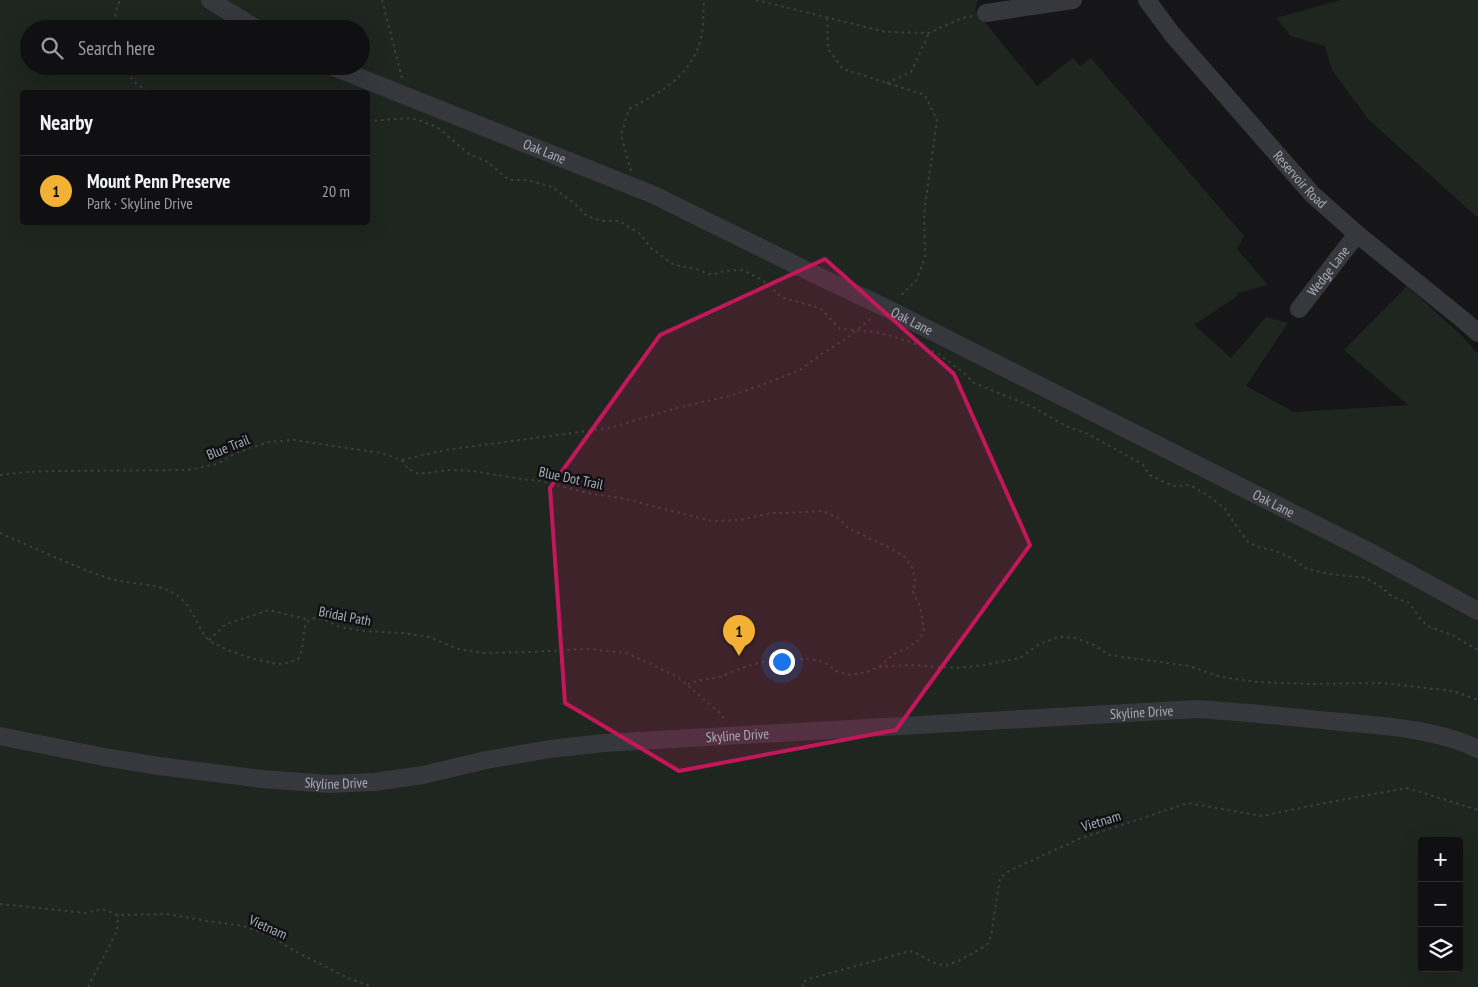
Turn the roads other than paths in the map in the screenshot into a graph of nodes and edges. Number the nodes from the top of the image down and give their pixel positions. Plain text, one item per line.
1 (210, 0) edge
2 (1073, 0) edge
3 (1147, 0) edge
4 (986, 13) road end
5 (242, 20) edge
6 (353, 75) edge
7 (1357, 234) junction
8 (1298, 309) dead end
9 (1478, 333) edge
10 (1478, 611) edge
11 (0, 736) edge
12 (1478, 749) edge

1 - 5 street
2 - 4 street
3 - 7 street, Reservoir Road
6 - 10 street, Oak Lane
7 - 8 street, Wedge Lane
7 - 9 street, Reservoir Road
11 - 12 street, Skyline Drive

